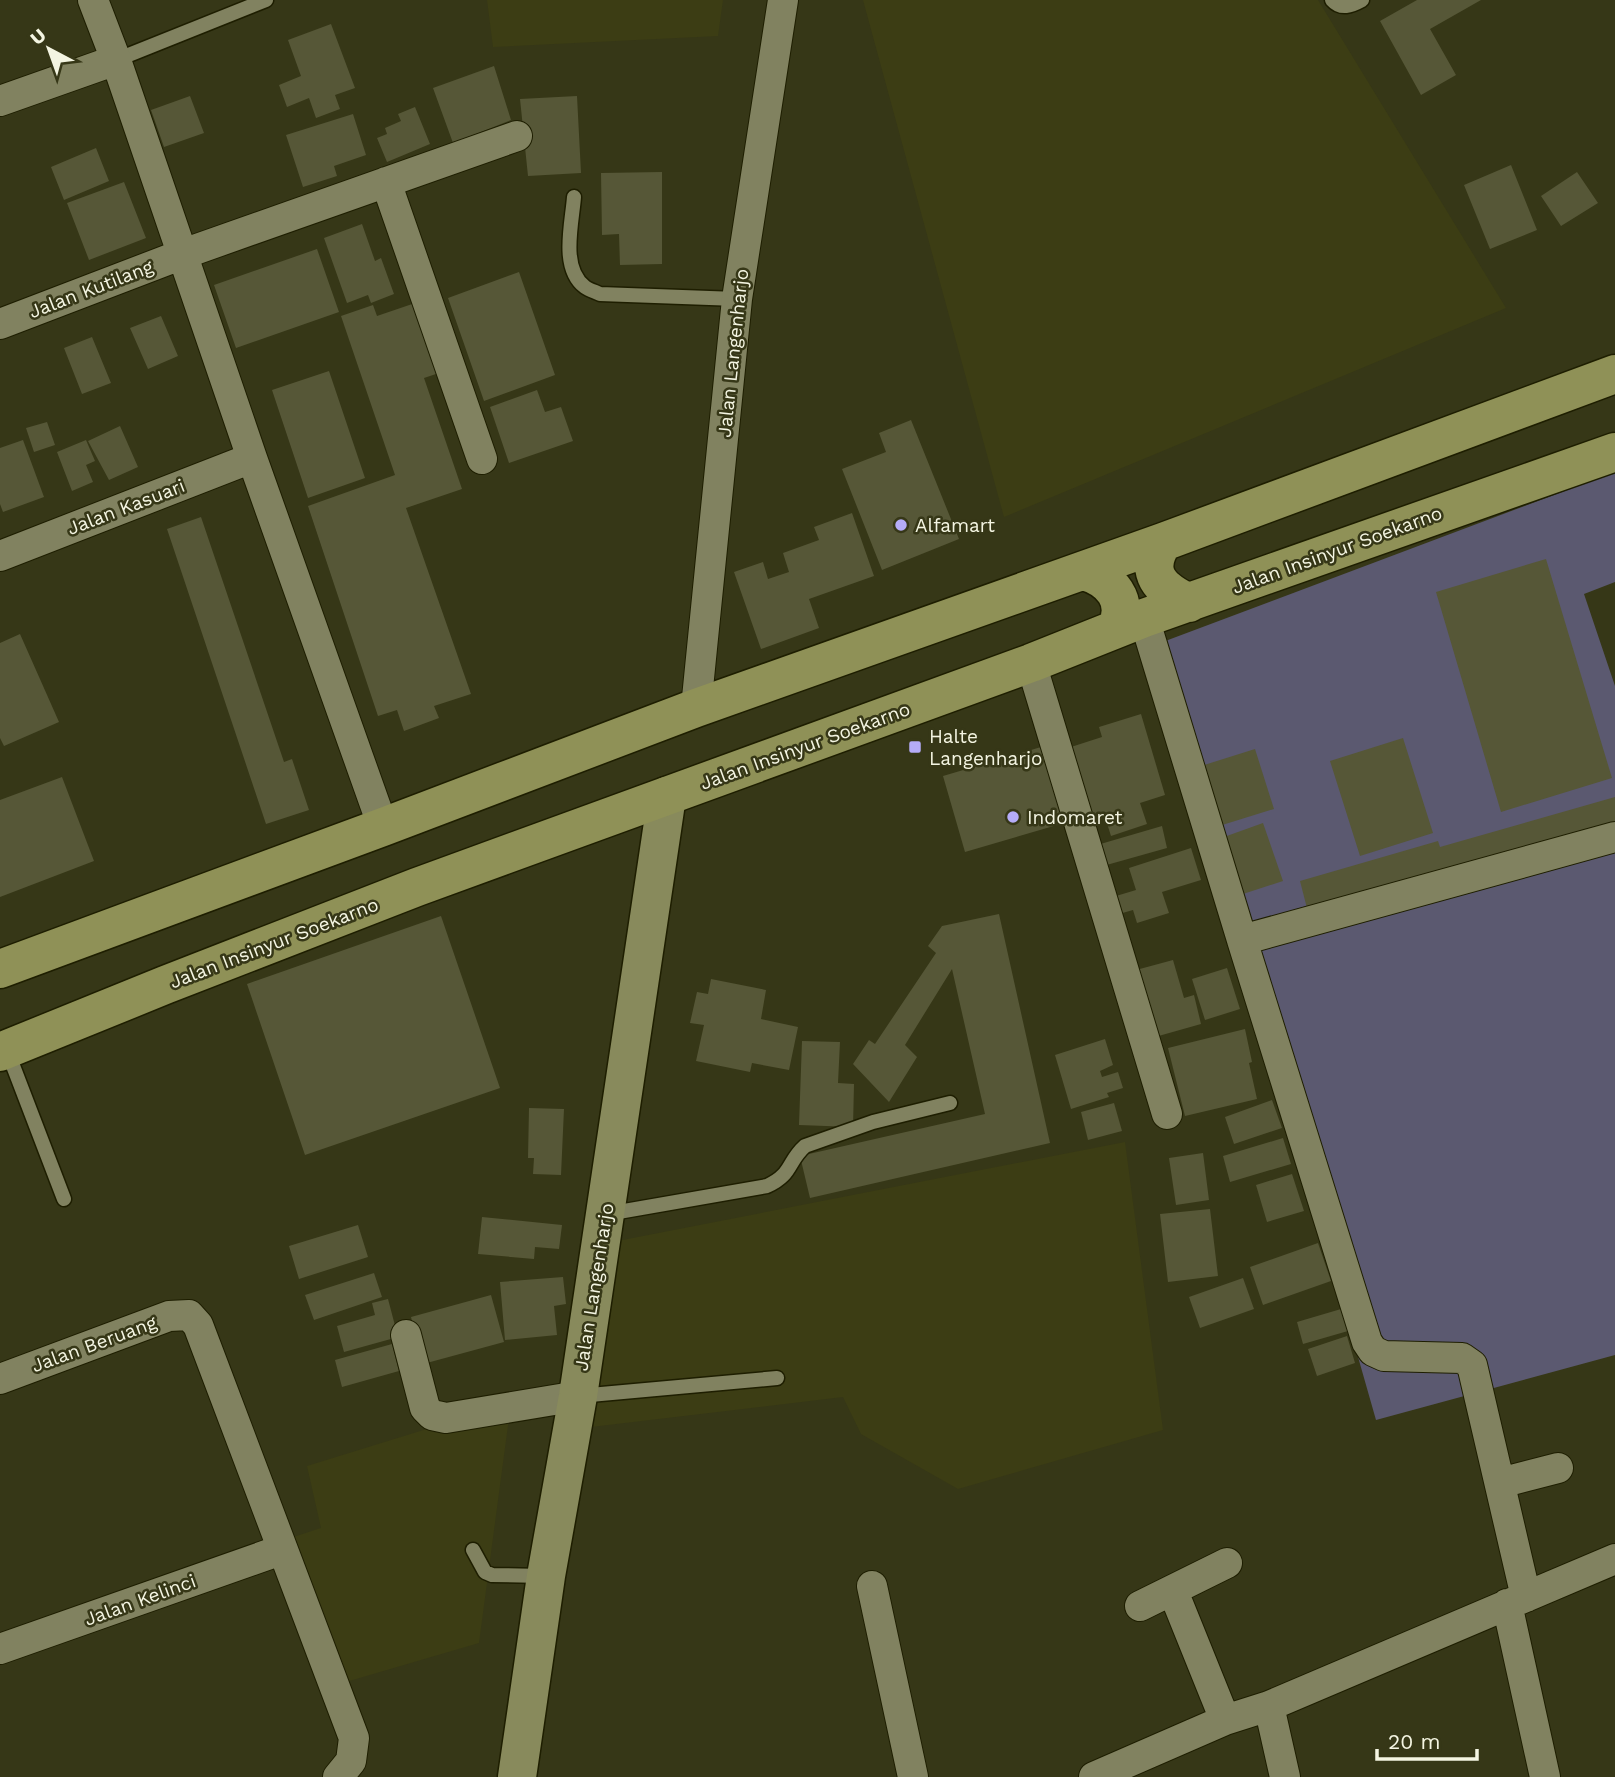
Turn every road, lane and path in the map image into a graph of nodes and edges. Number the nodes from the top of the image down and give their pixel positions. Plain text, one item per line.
1 (93, 0) edge
2 (266, 0) edge
3 (783, 0) edge
4 (1332, 0) edge
5 (1362, 0) edge
6 (116, 60) junction
7 (0, 102) edge
8 (517, 135) dead end
9 (386, 183) junction
10 (574, 197) dead end
11 (183, 254) junction
12 (737, 299) junction
13 (0, 324) edge
14 (1615, 374) edge
15 (1615, 452) edge
16 (252, 458) junction
17 (482, 459) dead end
18 (1163, 542) junction
19 (0, 556) edge
20 (1084, 571) junction
21 (1189, 603) junction
22 (1130, 623) junction
23 (1031, 663) junction
24 (696, 708) junction
25 (667, 796) junction
26 (383, 827) junction
27 (1615, 837) edge
28 (1242, 940) junction
29 (0, 969) edge
30 (3, 1051) edge
31 (950, 1103) dead end
32 (1167, 1114) dead end
33 (64, 1199) dead end
34 (605, 1214) junction
35 (406, 1335) dead end
36 (777, 1378) dead end
37 (0, 1379) edge
38 (578, 1396) junction
39 (1558, 1468) dead end
40 (1500, 1483) junction
41 (281, 1550) junction
42 (473, 1550) dead end
43 (1615, 1559) edge
44 (1227, 1563) dead end
45 (546, 1576) junction
46 (872, 1586) dead end
47 (1172, 1591) junction
48 (1516, 1600) junction
49 (1140, 1606) dead end
50 (0, 1649) edge
51 (1269, 1706) junction
52 (1225, 1720) junction
53 (338, 1777) edge
54 (517, 1777) edge
55 (913, 1777) edge
56 (1094, 1777) edge
57 (1285, 1777) edge
58 (1545, 1777) edge

1 - 6 street
2 - 6 lane
3 - 12 street, Jalan Langenharjo
4 - 5 lane
6 - 7 street
6 - 11 street
8 - 9 street, Jalan Kutilang
9 - 11 street, Jalan Kutilang
9 - 17 street
10 - 12 lane
11 - 13 street, Jalan Kutilang
11 - 16 street
12 - 24 street, Jalan Langenharjo
14 - 18 main road
15 - 21 main road, Jalan Insinyur Soekarno
16 - 19 street, Jalan Kasuari
16 - 26 street
18 - 20 main road
18 - 21 main road
20 - 22 main road
20 - 24 main road
21 - 22 main road, Jalan Insinyur Soekarno
22 - 23 main road, Jalan Insinyur Soekarno
22 - 28 street
23 - 25 main road, Jalan Insinyur Soekarno
23 - 32 street
24 - 26 main road
25 - 30 main road, Jalan Insinyur Soekarno
25 - 34 main road, Jalan Langenharjo
26 - 29 main road
27 - 28 street
28 - 40 street
30 - 33 lane
31 - 34 lane
34 - 38 main road, Jalan Langenharjo
35 - 38 street
36 - 38 lane
37 - 41 street, Jalan Beruang
38 - 45 main road, Jalan Langenharjo
39 - 40 street
40 - 48 street
41 - 50 street, Jalan Kelinci
41 - 53 street
42 - 45 lane
43 - 48 street
44 - 47 street
45 - 54 main road, Jalan Langenharjo
46 - 55 street
47 - 49 street
47 - 52 street
48 - 51 street
48 - 58 street
51 - 52 street
51 - 57 street
52 - 56 street

